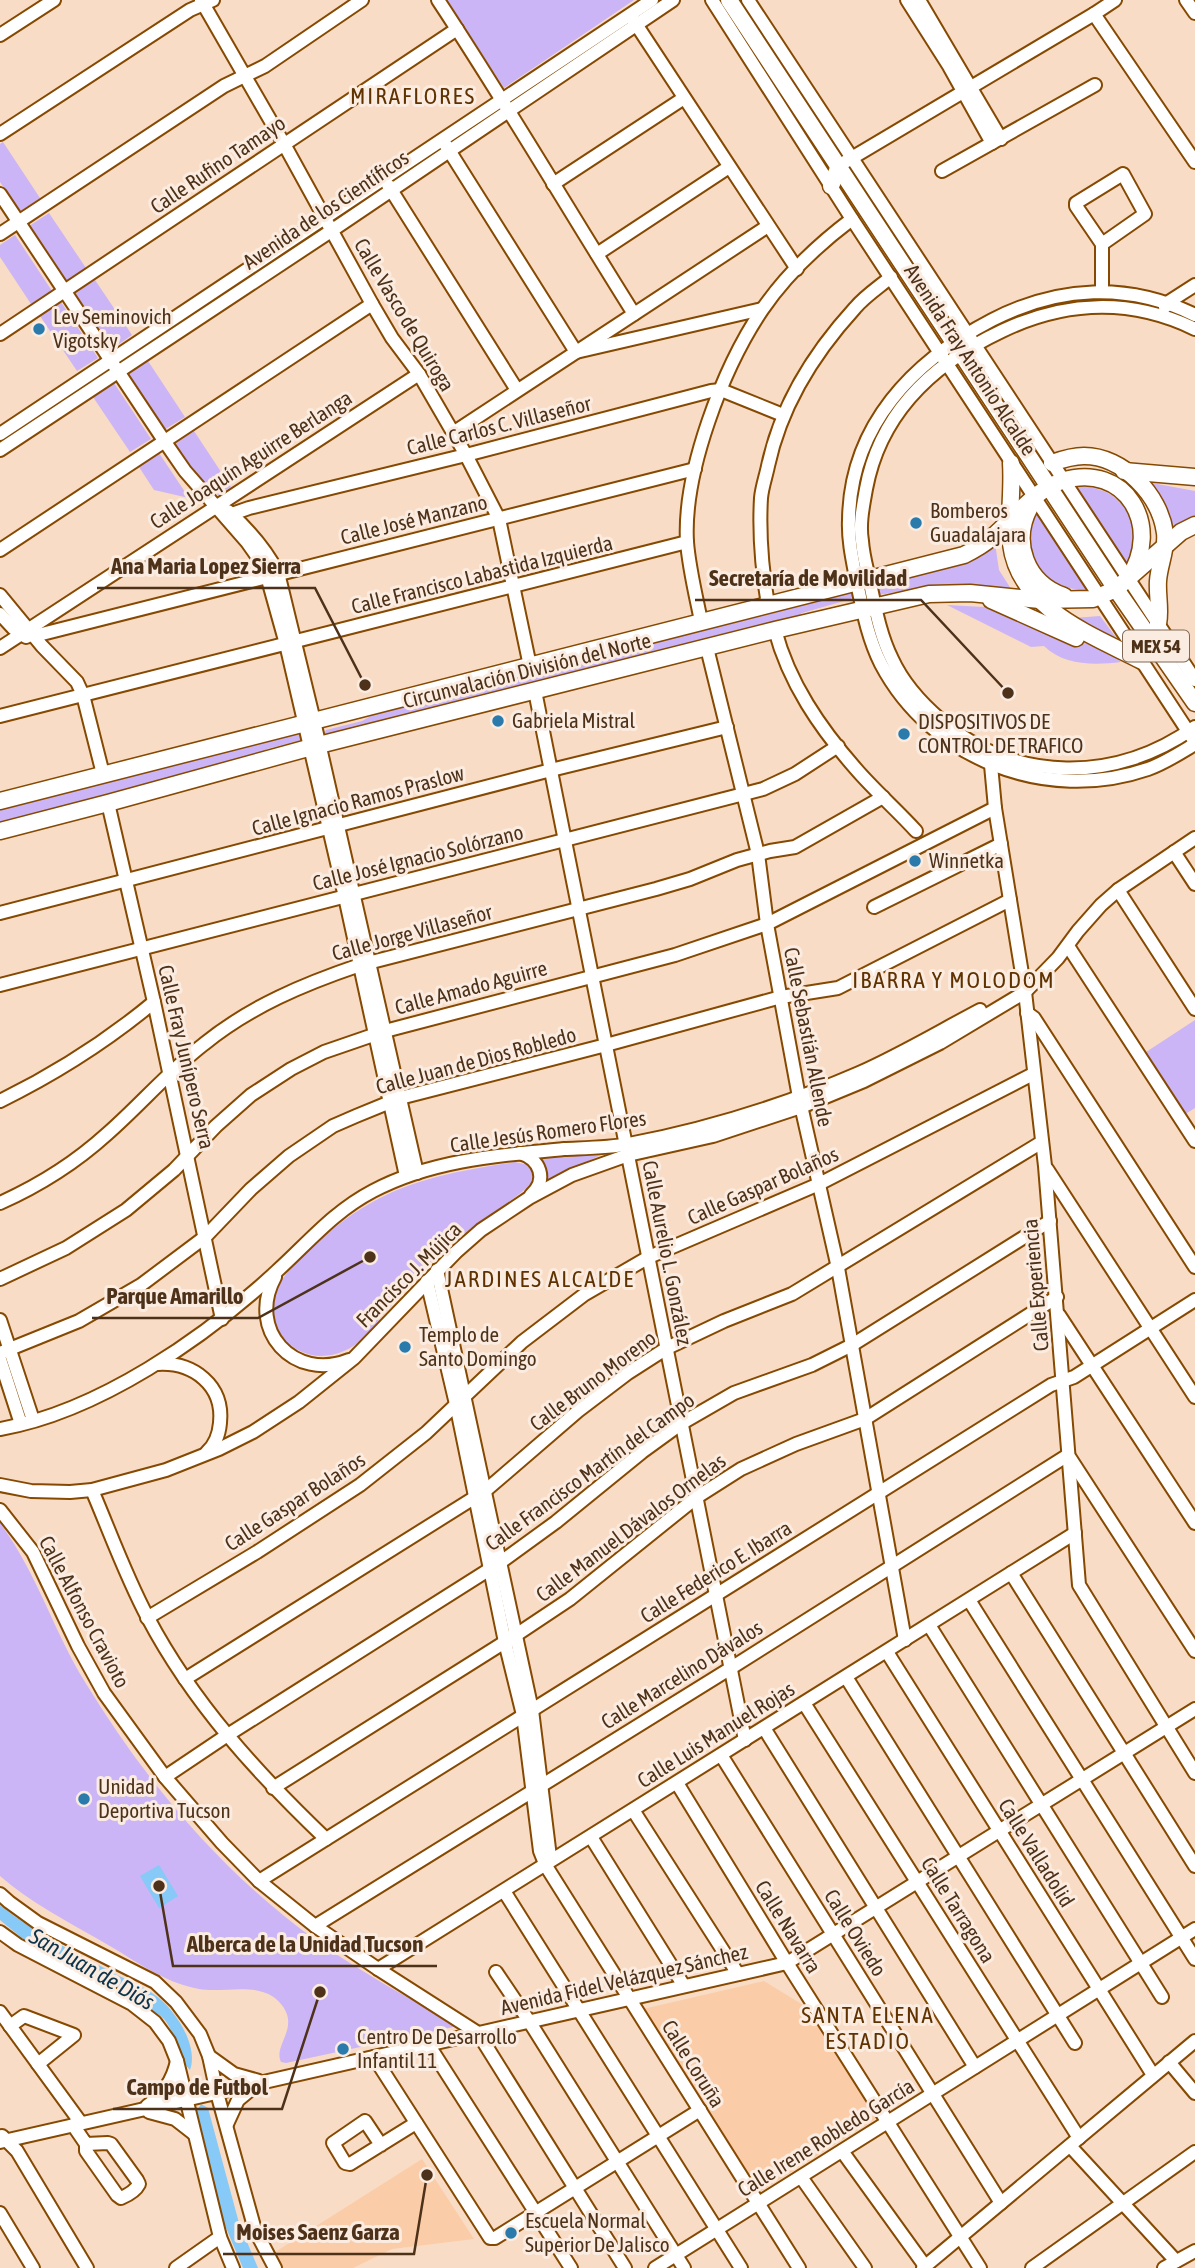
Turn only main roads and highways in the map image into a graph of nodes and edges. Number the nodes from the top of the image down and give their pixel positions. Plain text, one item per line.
1 (729, 0) edge
2 (845, 162) junction
3 (831, 186) road end
4 (1011, 463) road end
5 (1052, 463) road end
6 (1124, 471) junction
7 (1195, 477) edge
8 (1094, 478) junction
9 (1057, 483) junction
10 (1034, 498) junction
11 (1010, 520) junction
12 (1195, 525) edge
13 (1164, 547) junction
14 (1122, 584) junction
15 (976, 594) junction
16 (1070, 598) junction
17 (1040, 600) junction
18 (1158, 624) road end
19 (1098, 638) junction
20 (1142, 662) road end
21 (1195, 703) edge
22 (0, 801) edge
23 (0, 831) edge

1 - 2 main road, Avenida Fray Antonio Alcalde
2 - 3 main road
2 - 9 main road, Avenida Fray Antonio Alcalde
4 - 11 main road
5 - 6 main road
6 - 7 main road
6 - 8 main road
6 - 13 main road
8 - 9 main road
8 - 14 main road
9 - 10 main road, Circunvalación División del Norte
9 - 14 main road
10 - 11 main road, Circunvalación División del Norte
10 - 16 main road
11 - 17 main road
11 - 22 main road, Circunvalación División del Norte
12 - 13 main road, Circunvalación División del Norte
13 - 14 main road, Circunvalación División del Norte
13 - 18 main road
14 - 16 main road, Circunvalación División del Norte
14 - 21 main road, MEX 54
15 - 17 main road, Circunvalación División del Norte
15 - 19 main road
15 - 23 main road, Circunvalación División del Norte
16 - 17 main road, Circunvalación División del Norte
17 - 19 main road
19 - 20 main road

